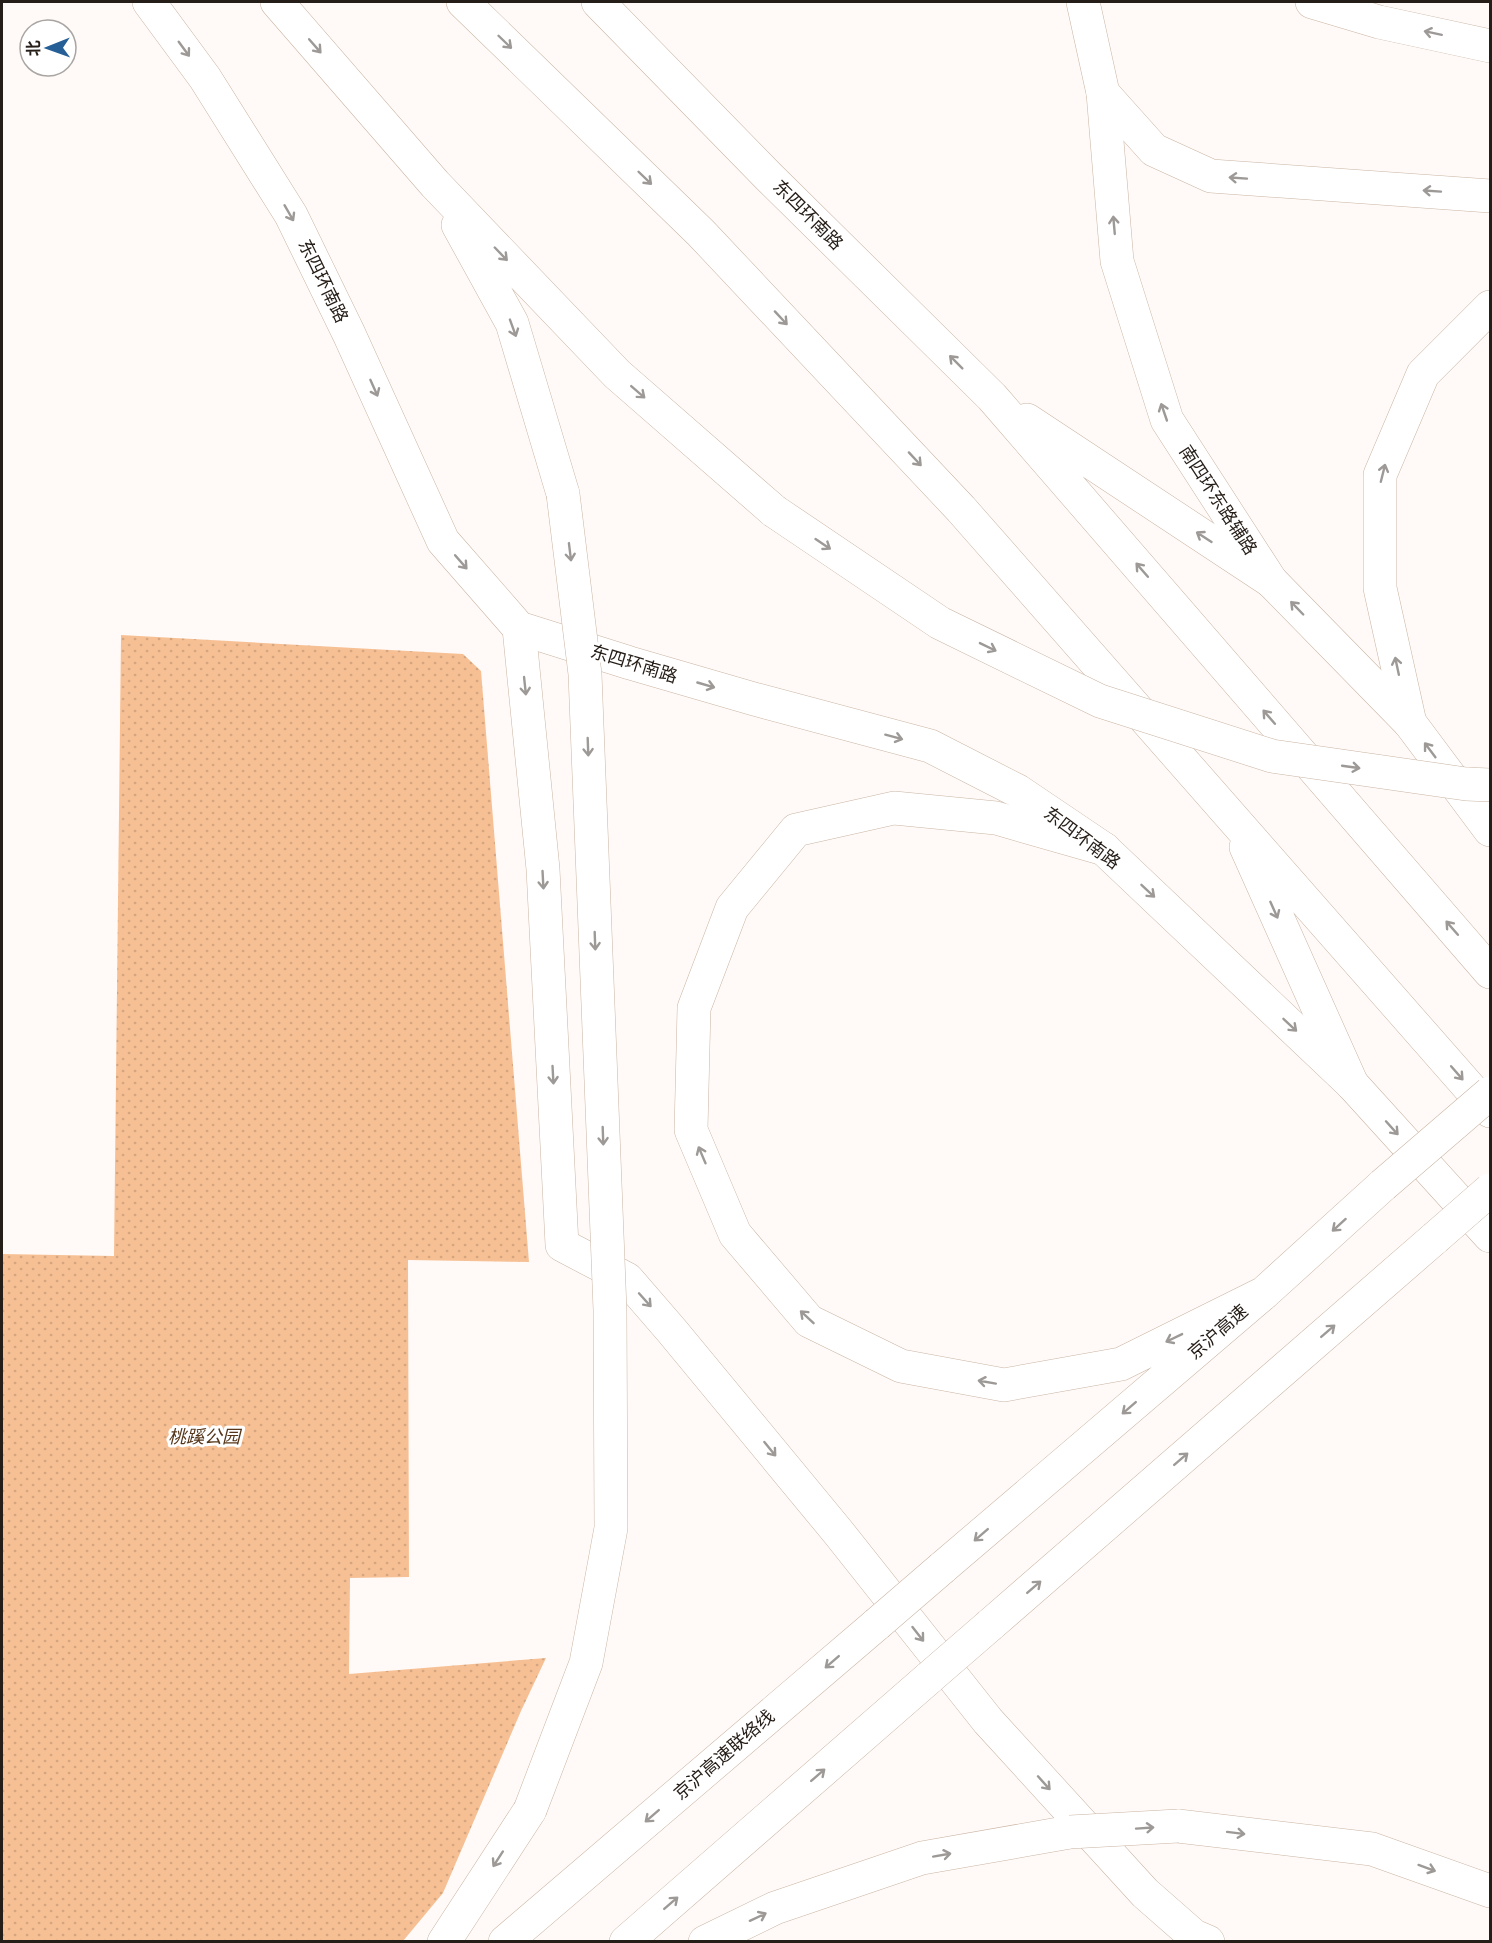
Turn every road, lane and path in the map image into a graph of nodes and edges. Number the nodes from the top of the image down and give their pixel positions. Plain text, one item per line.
1 (149, 2) edge
2 (277, 2) edge
3 (463, 2) edge
4 (598, 2) edge
5 (1083, 2) edge
6 (1312, 2) edge
7 (1491, 46) edge
8 (1103, 93) junction
9 (435, 184) junction
10 (1491, 196) edge
11 (1491, 307) edge
12 (992, 397) junction
13 (1271, 581) junction
14 (519, 628) junction
15 (1410, 723) junction
16 (1491, 785) edge
17 (1233, 818) junction
18 (1491, 830) edge
19 (1104, 849) junction
20 (1491, 972) edge
21 (1352, 1084) junction
22 (1491, 1093) edge
23 (1491, 1111) edge
24 (1491, 1190) edge
25 (1491, 1236) edge
26 (1264, 1293) junction
27 (942, 1568) joint
28 (1491, 1891) edge
29 (444, 1941) edge
30 (505, 1941) edge
31 (626, 1941) edge
32 (705, 1941) edge
33 (1208, 1941) edge

1 -> 14 main road, 东四环南路
2 -> 9 main road
3 -> 17 main road
12 -> 4 main road, 东四环南路
5 - 8 main road, 南四环东路辅路
7 -> 6 main road
10 -> 8 main road, 南四环东路辅路
13 -> 8 main road, 南四环东路辅路
9 -> 16 main road, bridge
9 -> 29 main road, bridge
15 -> 11 main road
13 -> 12 main road
20 -> 12 main road, 东四环南路
15 -> 13 main road, 南四环东路辅路
14 -> 19 main road, 东四环南路
14 -> 33 main road
18 -> 15 main road, 南四环东路辅路
17 -> 21 main road
17 -> 23 main road
19 -> 21 main road, 东四环南路
26 -> 19 main road
21 -> 25 main road
22 -> 26 main road, 京沪高速, bridge
31 -> 24 main road, bridge
26 -> 27 main road, 京沪高速
27 -> 30 main road, 京沪高速联络线, bridge
32 -> 28 main road, bridge

